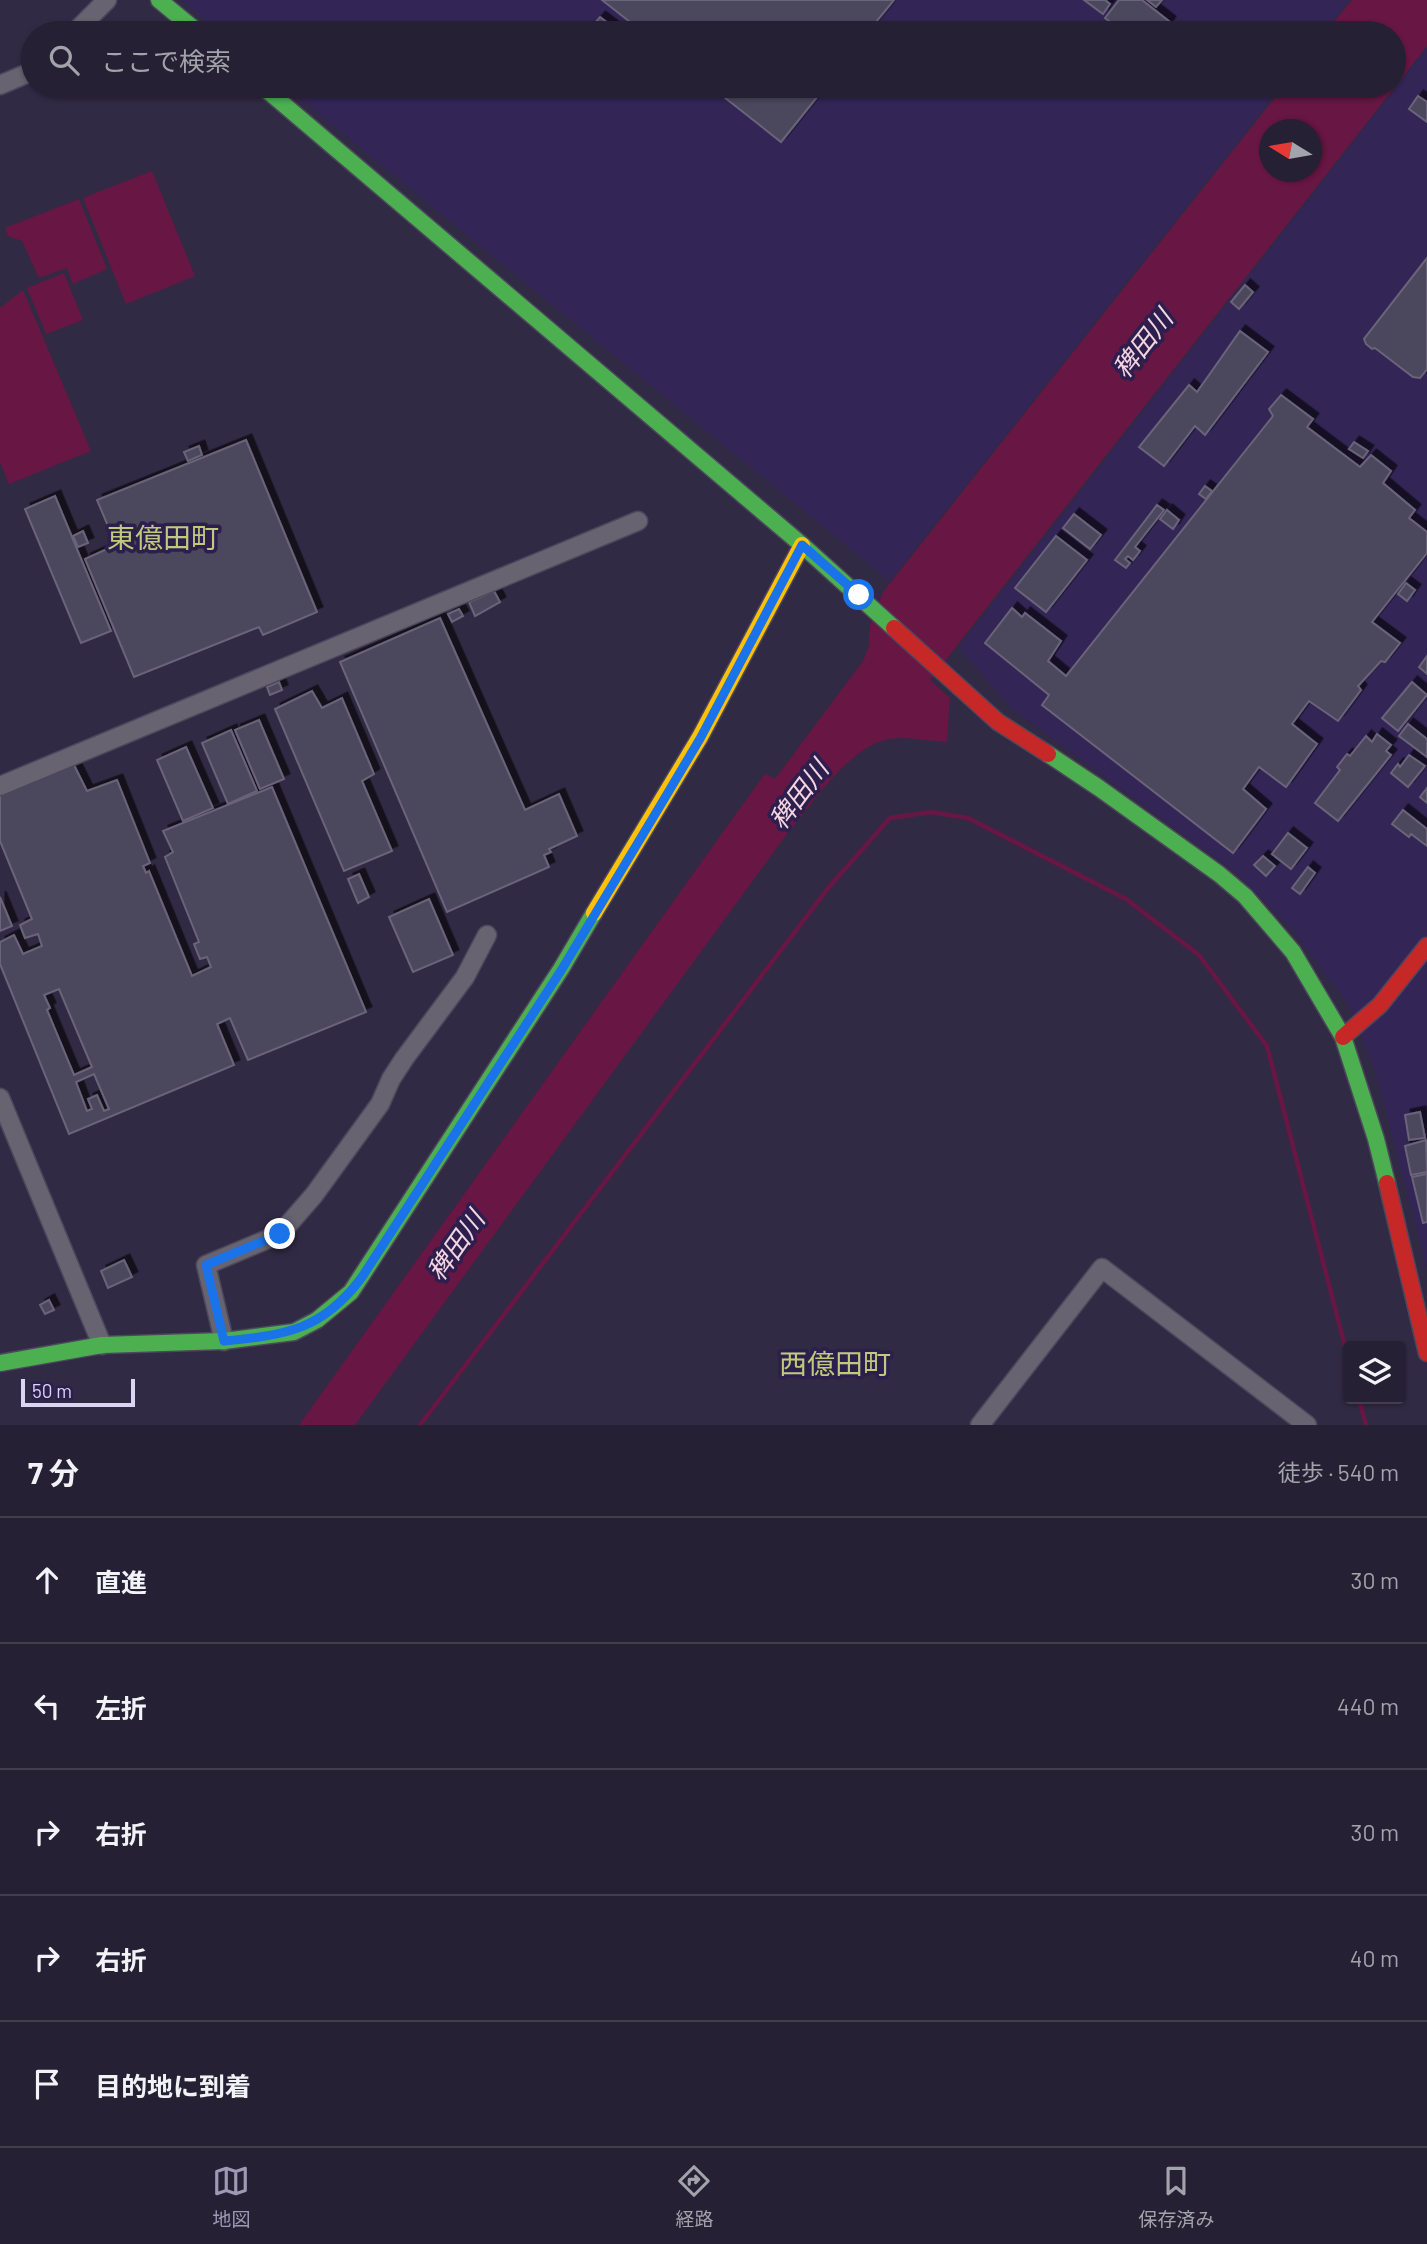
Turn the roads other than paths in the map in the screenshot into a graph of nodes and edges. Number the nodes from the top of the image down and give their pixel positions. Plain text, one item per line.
1 (107, 0) edge
2 (159, 0) edge
3 (86, 21) edge
4 (184, 21) edge
5 (21, 76) edge
6 (0, 85) edge
7 (276, 98) edge
8 (638, 521) dead end
9 (802, 545) junction
10 (0, 786) edge
11 (487, 935) dead end
12 (1427, 946) edge
13 (1343, 1037) junction
14 (0, 1098) edge
15 (362, 1277) junction
16 (360, 1300) dead end
17 (224, 1341) junction
18 (102, 1345) junction
19 (1427, 1353) edge
20 (0, 1363) edge
21 (980, 1425) edge
22 (1307, 1425) edge

1 - 3 street
2 - 4 street
5 - 6 street
7 - 9 street
8 - 10 street
9 - 13 street
9 - 15 street
11 - 17 street
12 - 13 street
13 - 19 street
14 - 18 street
15 - 16 street
15 - 17 street
17 - 18 street
18 - 20 street
21 - 22 street

